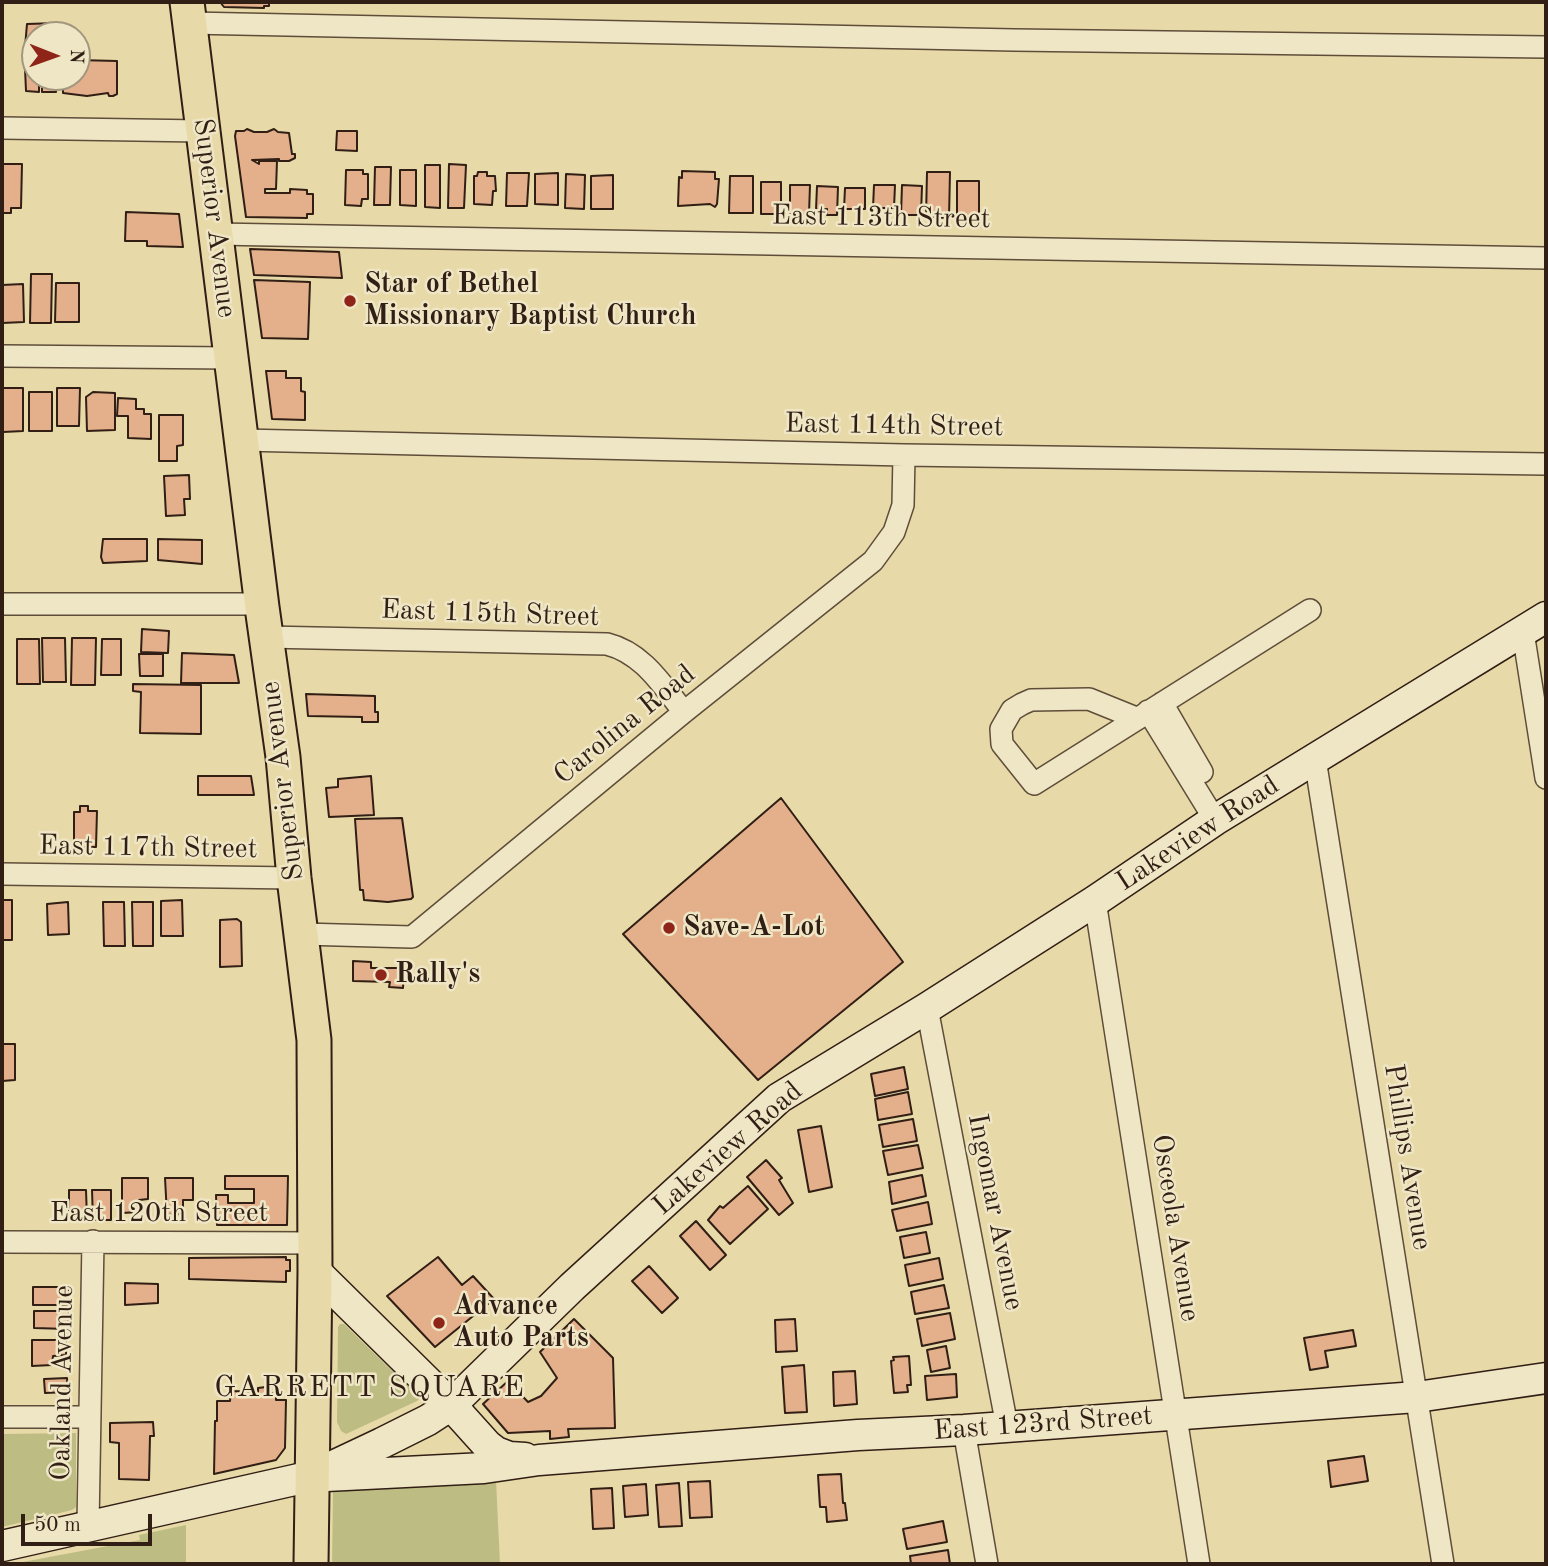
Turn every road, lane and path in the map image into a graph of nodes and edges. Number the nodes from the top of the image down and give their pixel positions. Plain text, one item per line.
1 (189, 12) edge
2 (1546, 47) edge
3 (2, 128) edge
4 (202, 131) junction
5 (216, 234) junction
6 (1546, 258) edge
7 (2, 356) edge
8 (231, 358) junction
9 (242, 440) junction
10 (904, 454) junction
11 (1546, 464) edge
12 (2, 604) edge
13 (262, 604) junction
14 (1310, 610) dead end
15 (1535, 624) edge
16 (266, 637) junction
17 (1148, 710) junction
18 (684, 712) junction
19 (1315, 759) junction
20 (1546, 778) edge
21 (1221, 816) junction
22 (2, 874) edge
23 (294, 878) junction
24 (1095, 901) junction
25 (302, 934) junction
26 (928, 1008) junction
27 (93, 1241) junction
28 (2, 1242) edge
29 (315, 1257) junction
30 (1546, 1378) edge
31 (1417, 1397) junction
32 (451, 1405) junction
33 (1177, 1414) junction
34 (2, 1417) edge
35 (90, 1417) junction
36 (1007, 1426) junction
37 (964, 1430) junction
38 (539, 1460) junction
39 (312, 1476) junction
40 (88, 1525) junction
41 (2, 1546) edge
42 (311, 1564) edge
43 (987, 1564) edge
44 (1199, 1564) edge
45 (1443, 1564) edge

1 - 2 street
1 - 4 main road, Superior Avenue
3 - 4 street
4 - 5 main road, Superior Avenue
5 - 6 street, East 113th Street
5 - 8 main road, Superior Avenue
7 - 8 street
8 - 9 main road, Superior Avenue
9 - 10 street, East 114th Street
9 - 13 main road, Superior Avenue
10 - 11 street, East 114th Street
10 - 18 street, Carolina Road
12 - 13 street
13 - 16 main road, Superior Avenue
14 - 17 street
15 - 19 street, Lakeview Road
15 - 20 street
16 - 18 street, East 115th Street
16 - 23 main road, Superior Avenue
17 - 17 street
17 - 21 street
18 - 25 street, Carolina Road
19 - 21 street, Lakeview Road
19 - 31 street, Phillips Avenue
21 - 24 street, Lakeview Road
22 - 23 street, East 117th Street
23 - 25 main road, Superior Avenue
24 - 26 street, Lakeview Road
24 - 33 street, Osceola Avenue
25 - 29 main road, Superior Avenue
26 - 32 street, Lakeview Road
26 - 36 street, Ingomar Avenue
27 - 28 street, East 120th Street
27 - 29 street, East 120th Street
27 - 35 street, Oakland Avenue
29 - 32 street
29 - 39 main road, Superior Avenue
30 - 31 street, East 123rd Street
31 - 33 street, East 123rd Street
31 - 45 street, Phillips Avenue
32 - 38 street
32 - 39 street, Lakeview Road
33 - 36 street, East 123rd Street
33 - 44 street, Osceola Avenue
34 - 35 street
35 - 40 street, Oakland Avenue
36 - 37 street, East 123rd Street
37 - 38 street, East 123rd Street
37 - 43 street
38 - 39 street
39 - 40 street, Lakeview Road
39 - 42 main road, Superior Avenue
40 - 41 street, Lakeview Road

